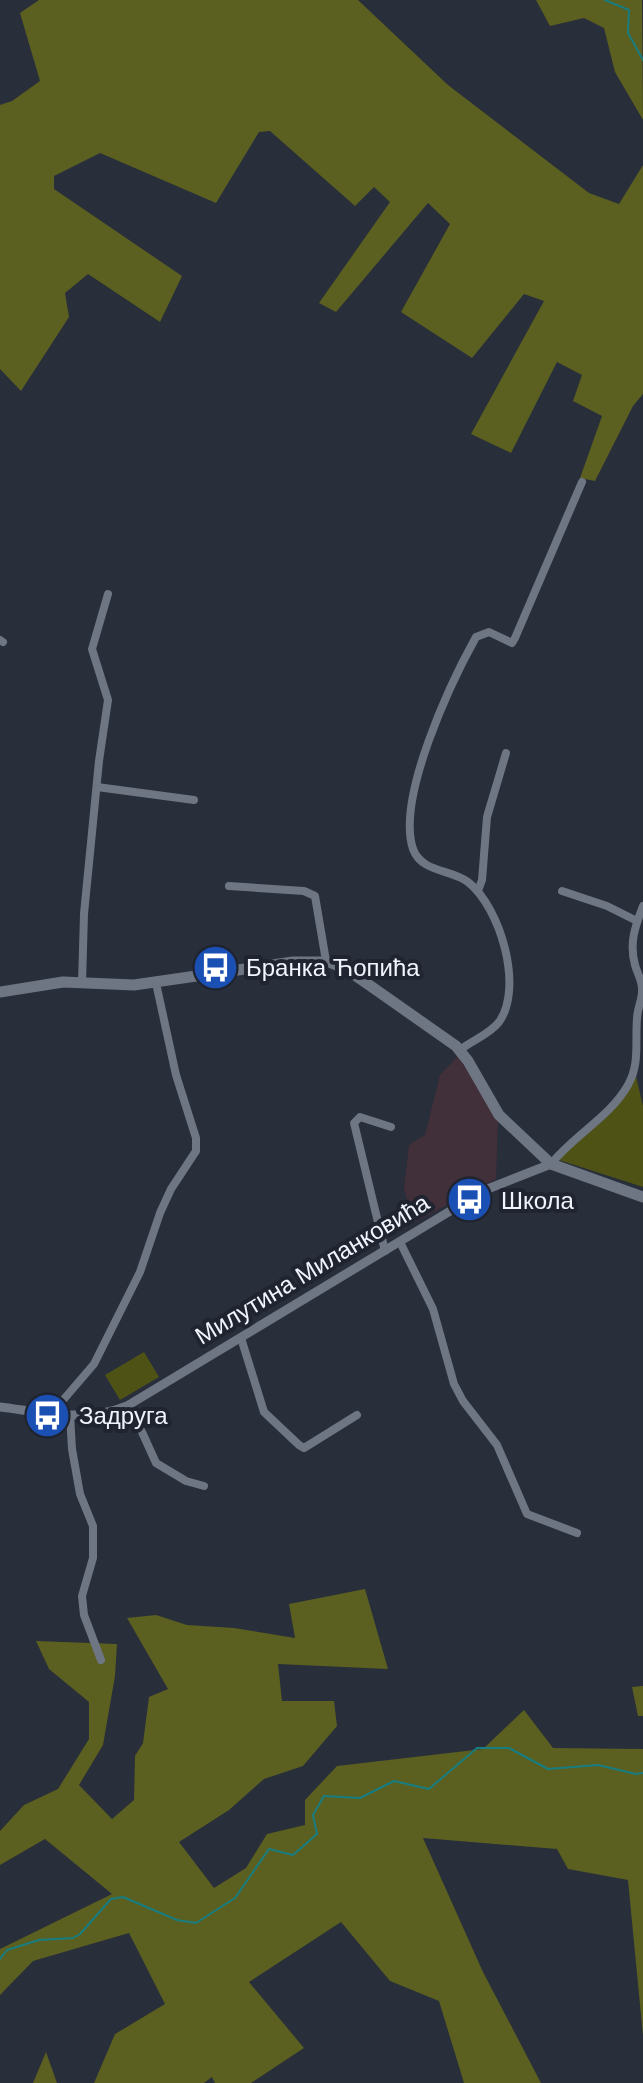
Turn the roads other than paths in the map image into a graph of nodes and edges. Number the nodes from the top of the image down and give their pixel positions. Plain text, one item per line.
1 (582, 482) dead end
2 (108, 594) dead end
3 (506, 753) dead end
4 (97, 787) junction
5 (194, 800) dead end
6 (229, 886) dead end
7 (478, 891) junction
8 (562, 891) dead end
9 (643, 906) edge
10 (637, 921) junction
11 (326, 961) junction
12 (82, 983) junction
13 (156, 983) junction
14 (0, 992) edge
15 (643, 993) edge
16 (460, 1050) junction
17 (391, 1127) dead end
18 (551, 1164) junction
19 (643, 1197) edge
20 (400, 1242) junction
21 (385, 1251) junction
22 (241, 1338) junction
23 (127, 1406) junction
24 (0, 1407) edge
25 (52, 1413) junction
26 (70, 1415) junction
27 (357, 1415) dead end
28 (204, 1486) dead end
29 (577, 1533) dead end
30 (101, 1660) dead end

1 - 7 street
2 - 4 street
3 - 7 street
4 - 5 street
4 - 12 street
6 - 11 street
7 - 16 street
8 - 10 street
9 - 10 street
10 - 15 street
11 - 13 main road
11 - 16 main road
12 - 13 main road
12 - 14 main road
13 - 25 street
15 - 18 street
16 - 18 main road
17 - 21 street
18 - 19 main road
18 - 20 street, Милутина Миланковића
20 - 21 street, Милутина Миланковића
20 - 29 street
21 - 22 street, Милутина Миланковића
22 - 23 street, Милутина Миланковића
22 - 27 street
23 - 26 street, Милутина Миланковића
23 - 28 street
24 - 25 street, Милутина Миланковића
25 - 26 street, Милутина Миланковића
26 - 30 street

